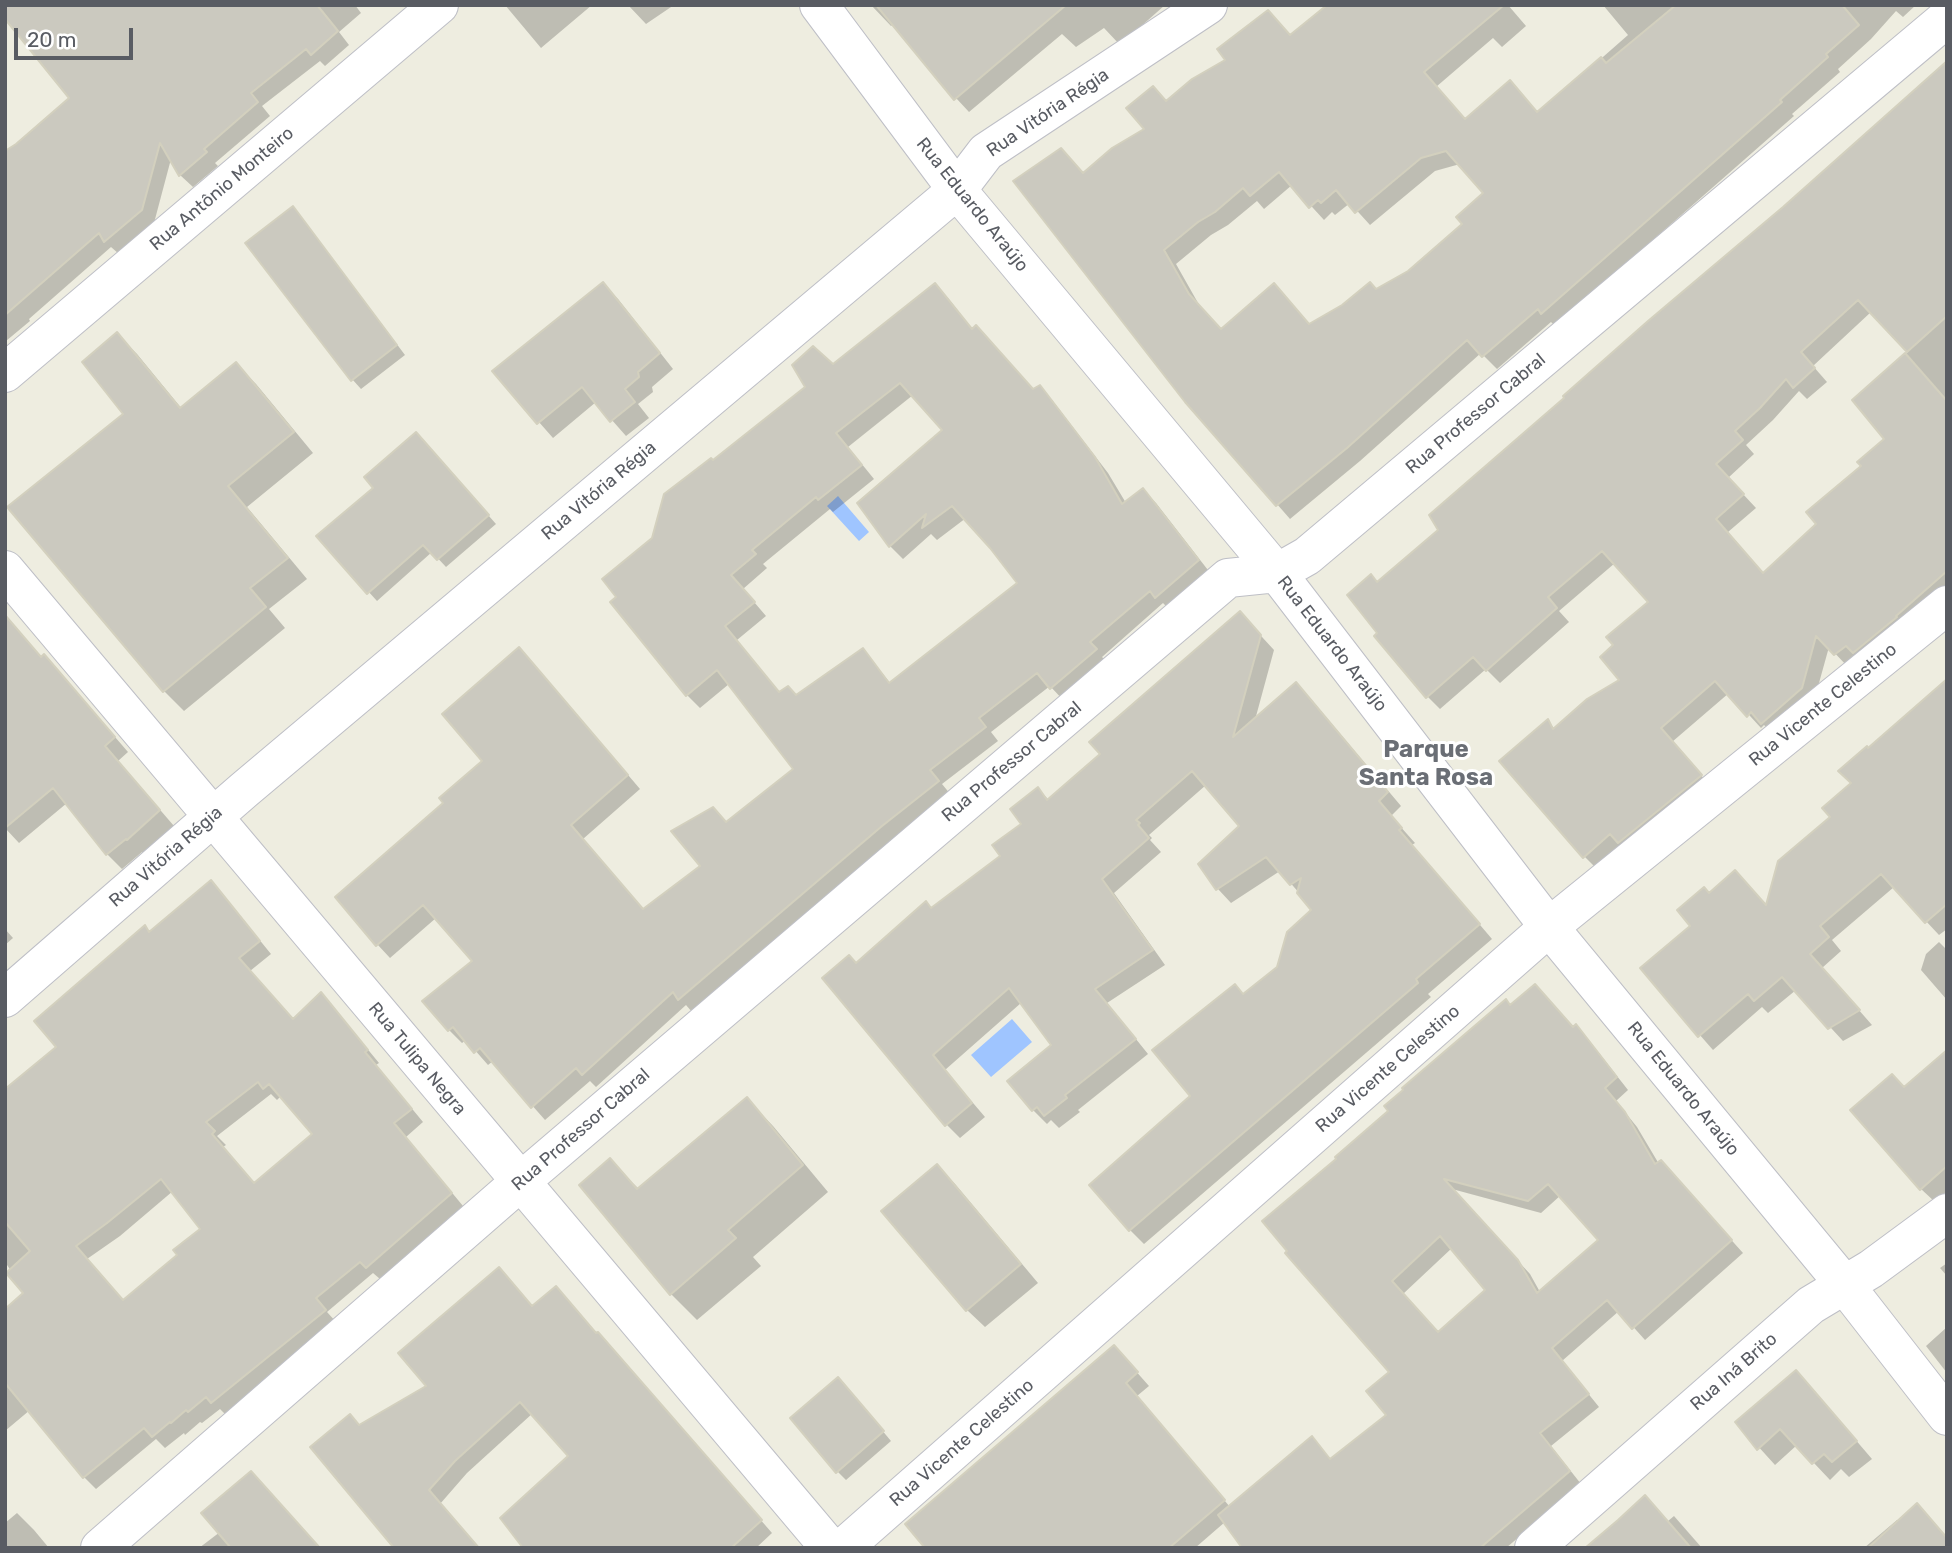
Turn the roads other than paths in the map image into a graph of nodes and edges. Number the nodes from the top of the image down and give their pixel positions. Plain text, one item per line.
1 (439, 5) edge
2 (819, 5) edge
3 (1208, 5) edge
4 (1947, 18) edge
5 (957, 190) junction
6 (5, 373) edge
7 (5, 570) edge
8 (1277, 573) junction
9 (1947, 605) edge
10 (212, 816) junction
11 (1549, 927) junction
12 (5, 998) edge
13 (520, 1182) junction
14 (1947, 1213) edge
15 (1844, 1284) junction
16 (1947, 1416) edge
17 (100, 1548) edge
18 (830, 1548) edge
19 (843, 1548) edge
20 (1534, 1548) edge

1 - 6 street, Rua Antônio Monteiro
2 - 5 street, Rua Eduardo Araújo
3 - 5 street, Rua Vitória Régia
4 - 8 street, Rua Professor Cabral
5 - 8 street, Rua Eduardo Araújo
5 - 10 street, Rua Vitória Régia
7 - 10 street, Rua Tulipa Negra
8 - 11 street, Rua Eduardo Araújo
8 - 13 street, Rua Professor Cabral
9 - 11 street, Rua Vicente Celestino
10 - 12 street, Rua Vitória Régia
10 - 13 street, Rua Tulipa Negra
11 - 15 street, Rua Eduardo Araújo
11 - 19 street, Rua Vicente Celestino
13 - 17 street, Rua Professor Cabral
13 - 18 street, Rua Tulipa Negra
14 - 15 street, Rua Iná Brito
15 - 16 street, Rua Eduardo Araújo
15 - 20 street, Rua Iná Brito

